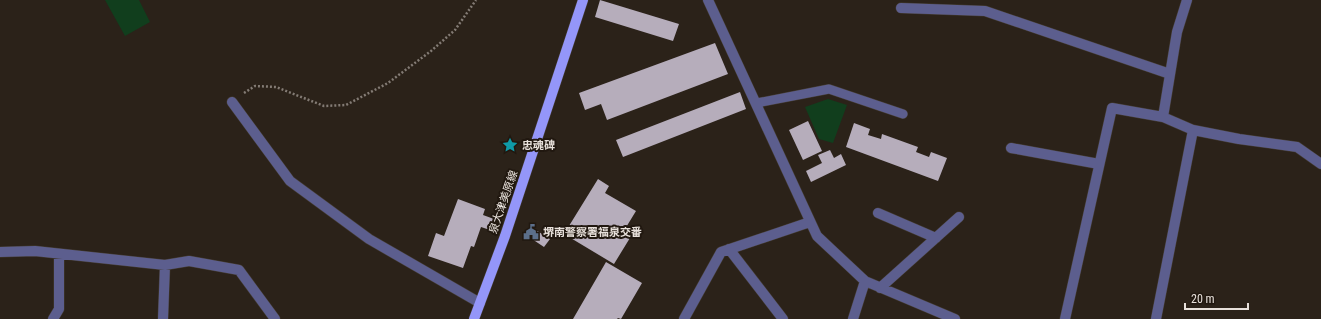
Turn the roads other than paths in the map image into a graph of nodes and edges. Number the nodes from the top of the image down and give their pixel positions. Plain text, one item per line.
1 (583, 0) edge
2 (708, 0) edge
3 (1187, 0) edge
4 (901, 8) dead end
5 (1170, 74) junction
6 (232, 102) road end
7 (757, 104) junction
8 (903, 114) dead end
9 (1163, 117) junction
10 (1193, 130) junction
11 (1011, 148) dead end
12 (1099, 164) junction
13 (1321, 164) edge
14 (878, 213) dead end
15 (959, 217) dead end
16 (810, 222) junction
17 (936, 238) junction
18 (729, 249) junction
19 (0, 252) edge
20 (59, 254) junction
21 (165, 265) junction
22 (865, 281) junction
23 (880, 288) junction
24 (480, 303) junction
25 (53, 319) edge
26 (163, 319) edge
27 (275, 319) edge
28 (474, 319) edge
29 (684, 319) edge
30 (783, 319) edge
31 (853, 319) edge
32 (955, 319) edge
33 (1065, 319) edge
34 (1156, 319) edge

1 - 24 main road, 泉大津美原線
2 - 7 street
3 - 5 street
4 - 5 street
5 - 9 street
6 - 24 street
7 - 8 lane
7 - 16 street
9 - 10 street
9 - 12 street
10 - 13 street
10 - 34 street
11 - 12 street
12 - 33 street
14 - 17 street
15 - 17 street
16 - 18 street
16 - 22 street
17 - 23 street
18 - 29 street
18 - 30 street
19 - 20 street
20 - 21 street
20 - 25 street
21 - 26 street
21 - 27 street
22 - 23 street
22 - 31 street
23 - 32 street
24 - 28 main road, 泉大津美原線

